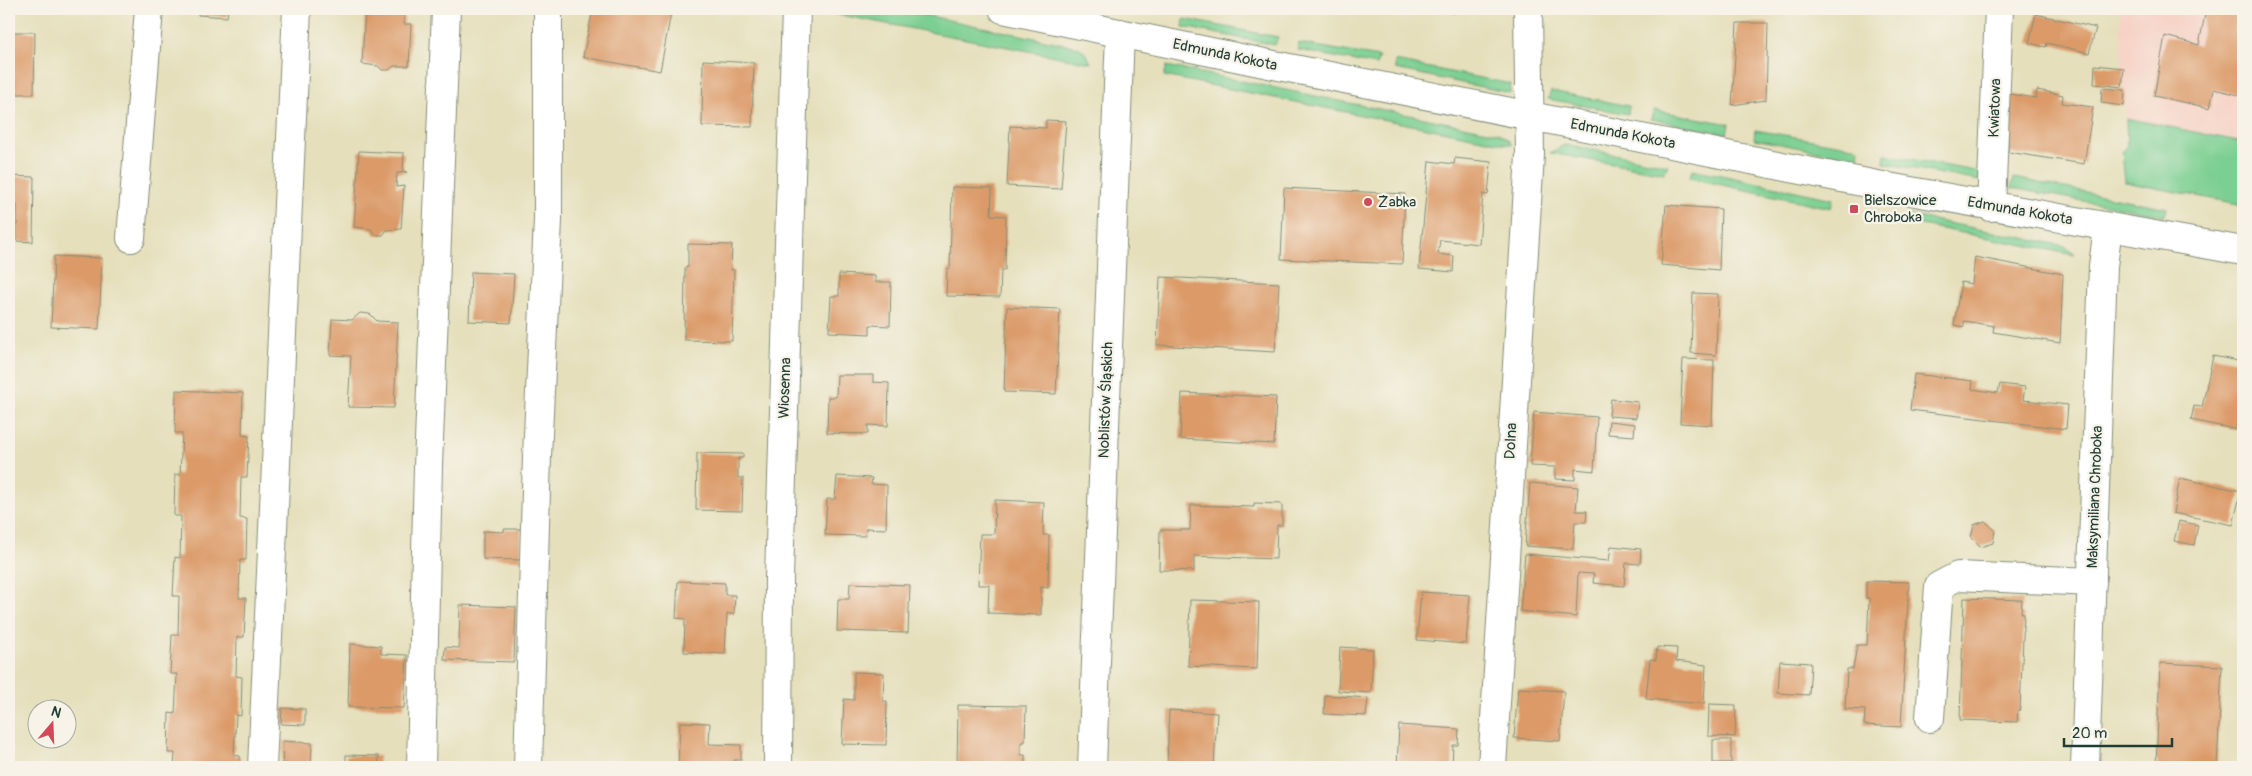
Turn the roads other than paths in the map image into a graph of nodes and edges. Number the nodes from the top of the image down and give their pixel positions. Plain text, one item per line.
1 (149, 9) edge
2 (297, 9) edge
3 (446, 9) edge
4 (548, 9) edge
5 (796, 9) edge
6 (1003, 9) edge
7 (1528, 9) edge
8 (1999, 9) edge
9 (1120, 33) junction
10 (1530, 115) junction
11 (1991, 207) junction
12 (2108, 226) junction
13 (131, 238) dead end
14 (2243, 251) edge
15 (2092, 582) junction
16 (1930, 718) dead end
17 (262, 767) edge
18 (421, 767) edge
19 (528, 767) edge
20 (778, 767) edge
21 (1092, 767) edge
22 (1492, 767) edge
23 (2085, 767) edge

1 - 13 street
2 - 17 street
3 - 18 street
4 - 19 street
5 - 20 street, Wiosenna
6 - 9 street, Edmunda Kokota
7 - 10 street, Dolna
8 - 11 street, Kwiatowa
9 - 10 street, Edmunda Kokota
9 - 21 street, Noblistów Śląskich
10 - 11 street, Edmunda Kokota
10 - 22 street, Dolna
11 - 12 street, Edmunda Kokota
12 - 14 street, Edmunda Kokota
12 - 15 street, Maksymiliana Chroboka
15 - 16 street
15 - 23 street, Maksymiliana Chroboka

